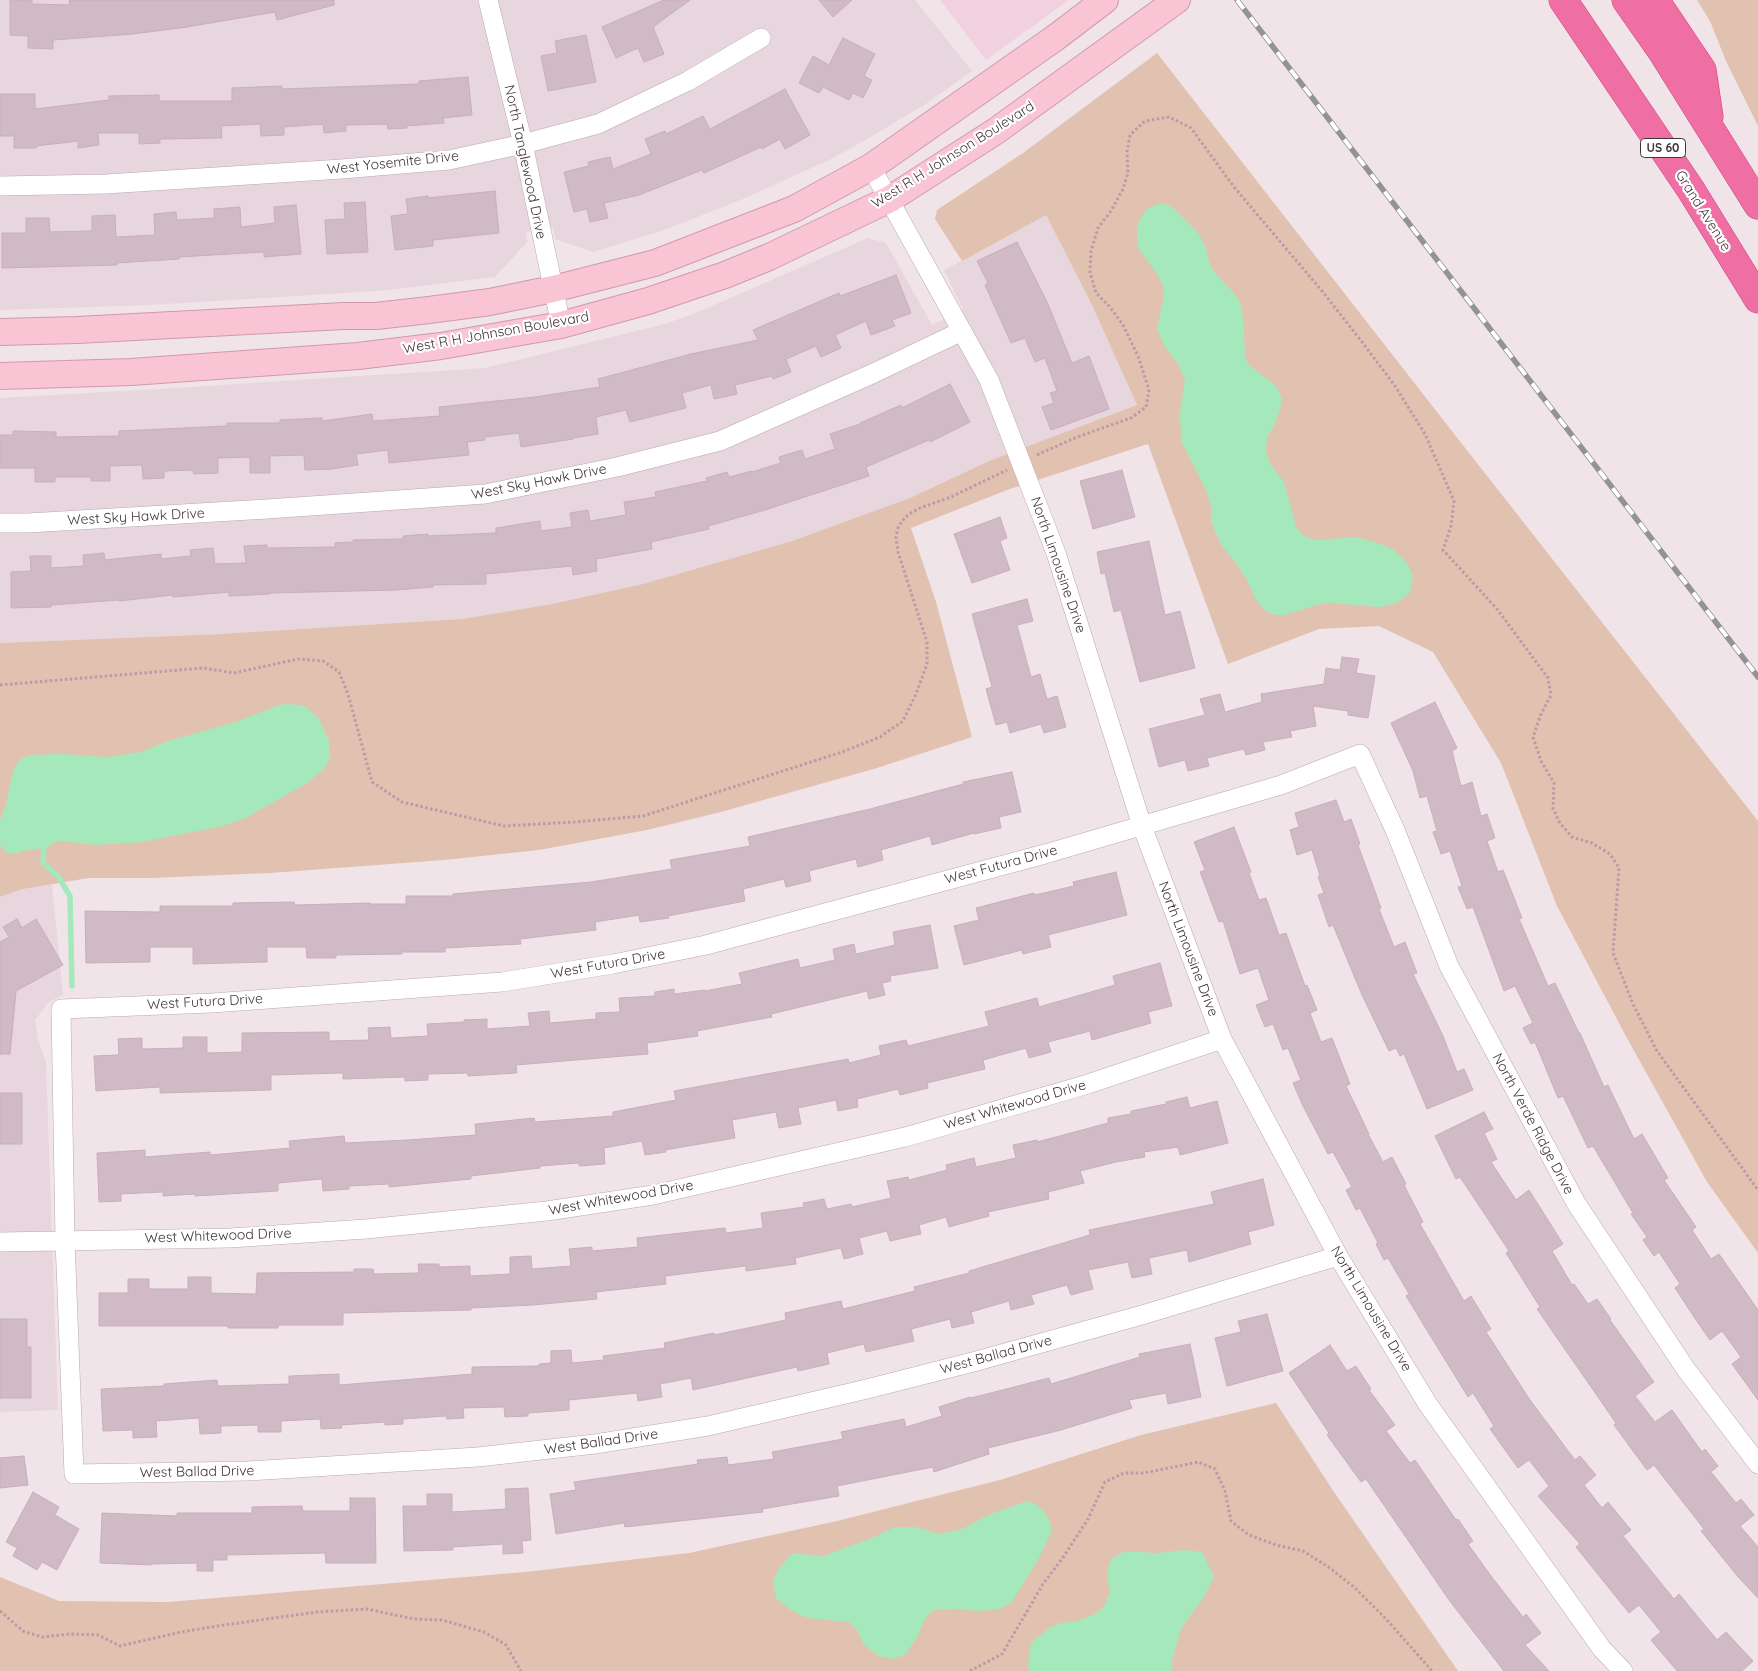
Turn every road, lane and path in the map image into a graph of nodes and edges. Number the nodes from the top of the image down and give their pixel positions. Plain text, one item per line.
1 (488, 0) edge
2 (1105, 0) edge
3 (1177, 0) edge
4 (1563, 0) edge
5 (1626, 0) edge
6 (1655, 0) edge
7 (1080, 19) junction
8 (761, 38) dead end
9 (1104, 54) junction
10 (1711, 128) junction
11 (523, 144) junction
12 (871, 167) junction
13 (0, 186) edge
14 (890, 199) junction
15 (1758, 204) edge
16 (552, 289) junction
17 (1758, 299) edge
18 (561, 325) junction
19 (962, 331) junction
20 (0, 332) edge
21 (0, 376) edge
22 (1021, 463) junction
23 (0, 523) edge
24 (0, 685) edge
25 (1360, 754) joint
26 (1142, 826) junction
27 (1222, 1039) junction
28 (1758, 1190) edge
29 (65, 1240) junction
30 (0, 1242) edge
31 (1338, 1256) junction
32 (1758, 1464) edge
33 (0, 1611) edge
34 (521, 1671) edge
35 (970, 1671) edge
36 (1432, 1671) edge
37 (1623, 1671) edge

1 - 11 street, North Tanglewood Drive
2 - 7 main road
3 - 9 main road, West R H Johnson Boulevard
4 - 17 highway, Grand Avenue / US 60
5 - 10 highway
6 - 10 highway
7 - 9 main road
7 - 12 main road
8 - 11 street, West Yosemite Drive
9 - 14 main road, West R H Johnson Boulevard
10 - 15 highway
11 - 13 street, West Yosemite Drive
11 - 16 street, North Tanglewood Drive
12 - 14 street, North Limousine Drive
12 - 16 main road
14 - 18 main road, West R H Johnson Boulevard
14 - 19 street, North Limousine Drive
16 - 18 street, North Tanglewood Drive
16 - 20 main road
18 - 21 main road, West R H Johnson Boulevard
19 - 22 street, North Limousine Drive
19 - 23 street, West Sky Hawk Drive
22 - 24 path
22 - 26 street, North Limousine Drive
22 - 28 path
25 - 26 street, West Futura Drive
25 - 32 street, North Verde Ridge Drive
26 - 27 street, North Limousine Drive
26 - 29 street, West Futura Drive
27 - 29 street, West Whitewood Drive
27 - 31 street, North Limousine Drive
29 - 30 street, West Whitewood Drive
29 - 31 street, West Ballad Drive
31 - 37 street, North Limousine Drive
33 - 34 path
35 - 36 path

